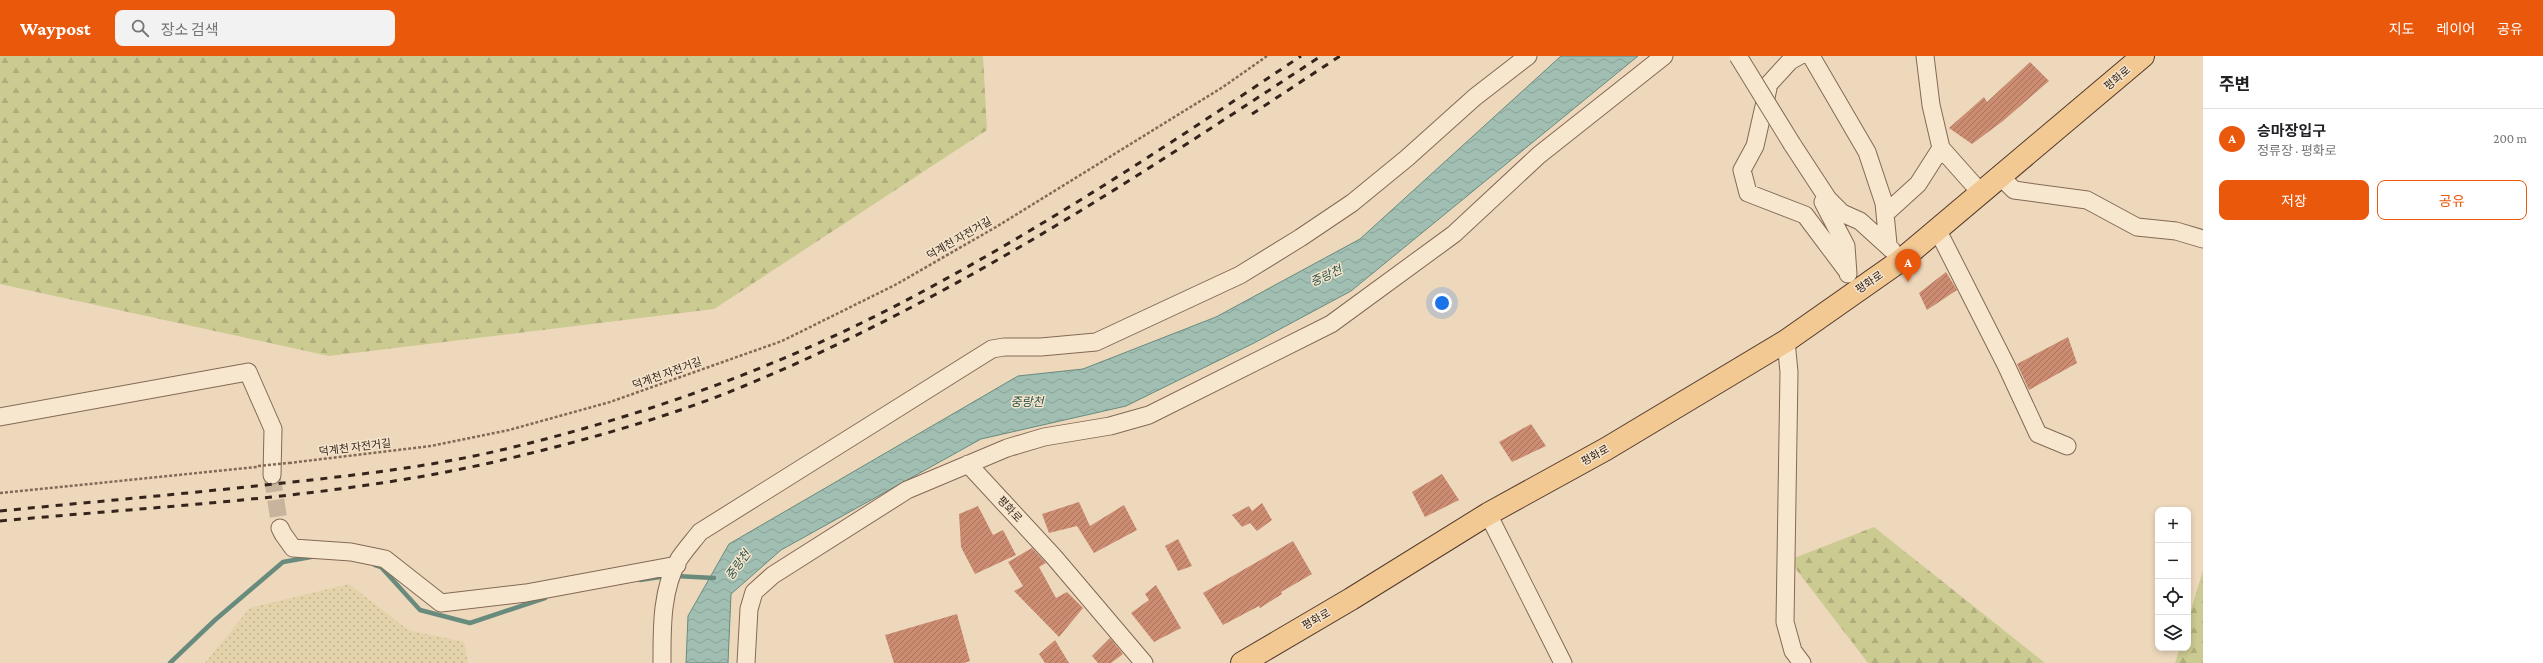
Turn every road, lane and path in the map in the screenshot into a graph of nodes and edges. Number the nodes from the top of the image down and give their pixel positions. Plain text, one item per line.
1 (1267, 56) edge
2 (1528, 56) edge
3 (1664, 56) edge
4 (1738, 56) edge
5 (1798, 56) edge
6 (1811, 56) edge
7 (1924, 56) edge
8 (2143, 56) edge
9 (1941, 148) junction
10 (2000, 176) junction
11 (1812, 178) junction
12 (1981, 193) junction
13 (1885, 214) junction
14 (1938, 231) junction
15 (2203, 239) edge
16 (1894, 253) junction
17 (1848, 272) junction
18 (1850, 295) junction
19 (1786, 341) junction
20 (0, 417) edge
21 (2067, 446) dead end
22 (968, 464) junction
23 (272, 475) tunnel mouth
24 (0, 493) edge
25 (1488, 514) junction
26 (280, 528) tunnel mouth
27 (673, 575) junction
28 (662, 663) edge
29 (746, 663) edge
30 (1144, 663) edge
31 (1242, 663) edge
32 (1564, 663) edge
33 (1802, 663) edge

1 - 24 path, 덕계천 자전거길, bridge
2 - 27 street
3 - 22 street
4 - 11 street, bridge
5 - 17 street
6 - 13 street
7 - 9 street
8 - 10 main road, 평화로
9 - 12 street
9 - 13 street
10 - 12 main road, 평화로
10 - 15 street
11 - 16 street
11 - 17 street
12 - 14 main road, 평화로
13 - 16 street
14 - 16 main road, 평화로
14 - 21 street
16 - 18 main road, 평화로
17 - 18 street
18 - 19 main road, 평화로
19 - 25 main road, 평화로
19 - 33 street
20 - 23 street
22 - 29 street
22 - 30 street, 평화로
25 - 31 main road, 평화로
25 - 32 street
26 - 27 street
27 - 28 street

